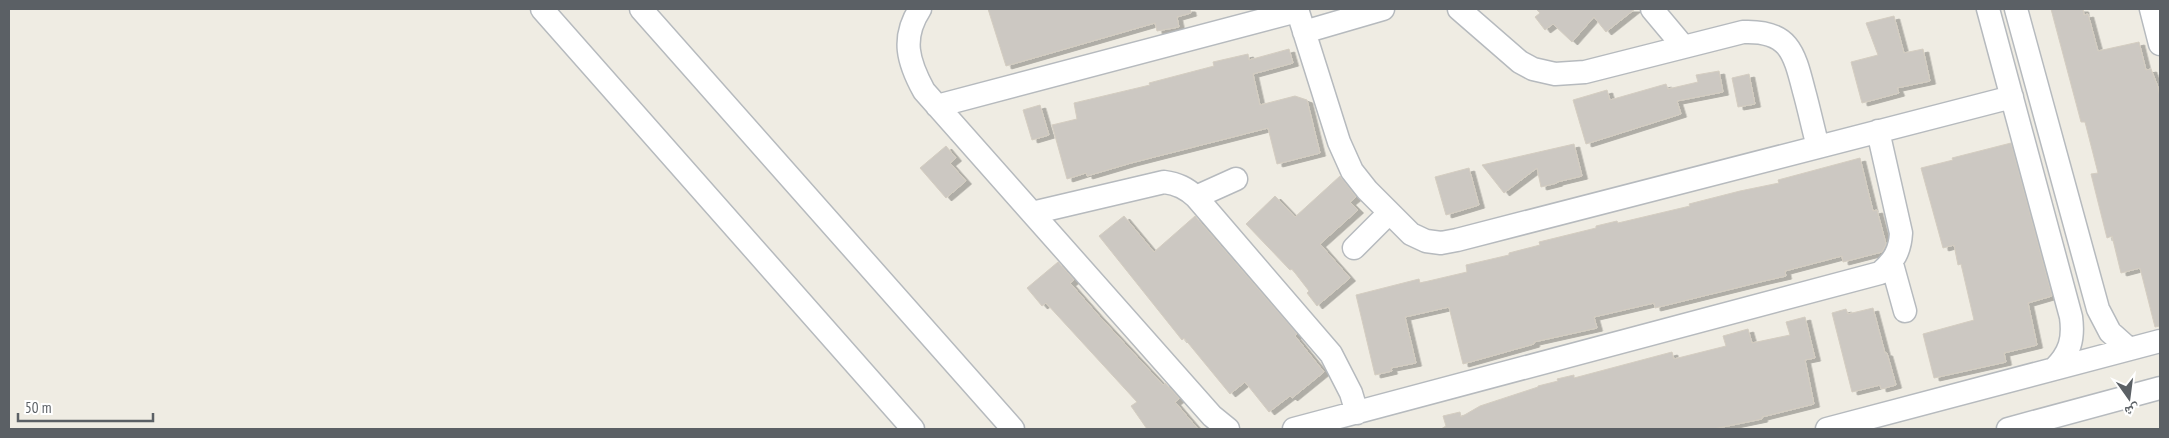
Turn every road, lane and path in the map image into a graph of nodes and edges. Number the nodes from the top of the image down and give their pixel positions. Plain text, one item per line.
1 (542, 9) edge
2 (641, 9) edge
3 (920, 9) edge
4 (1383, 9) edge
5 (1459, 9) edge
6 (1652, 9) edge
7 (1988, 9) edge
8 (2016, 9) edge
9 (2151, 9) edge
10 (1299, 17) edge
11 (2160, 44) edge
12 (1683, 46) junction
13 (2012, 97) junction
14 (937, 106) junction
15 (1878, 131) junction
16 (1818, 147) junction
17 (1236, 179) dead end
18 (1196, 197) junction
19 (1032, 213) junction
20 (1389, 213) junction
21 (1354, 248) dead end
22 (1892, 264) junction
23 (1905, 311) dead end
24 (2160, 340) edge
25 (2129, 349) junction
26 (2054, 369) junction
27 (2160, 388) edge
28 (1357, 413) junction
29 (913, 429) edge
30 (1013, 429) edge
31 (1228, 429) edge
32 (1294, 429) edge
33 (1827, 429) edge
34 (2008, 429) edge

1 - 29 street
2 - 30 street
3 - 14 street
4 - 10 street
5 - 12 street
6 - 12 street
7 - 13 street
8 - 25 street
9 - 11 street
10 - 14 street
10 - 20 street
12 - 16 street
13 - 15 street
13 - 26 street
14 - 19 street
15 - 16 street
15 - 22 street
16 - 20 street
17 - 18 street
18 - 19 street
18 - 28 street
19 - 31 street
20 - 21 street
22 - 23 street
22 - 28 street
24 - 25 street
25 - 26 street
26 - 33 street
27 - 34 street
28 - 32 street

